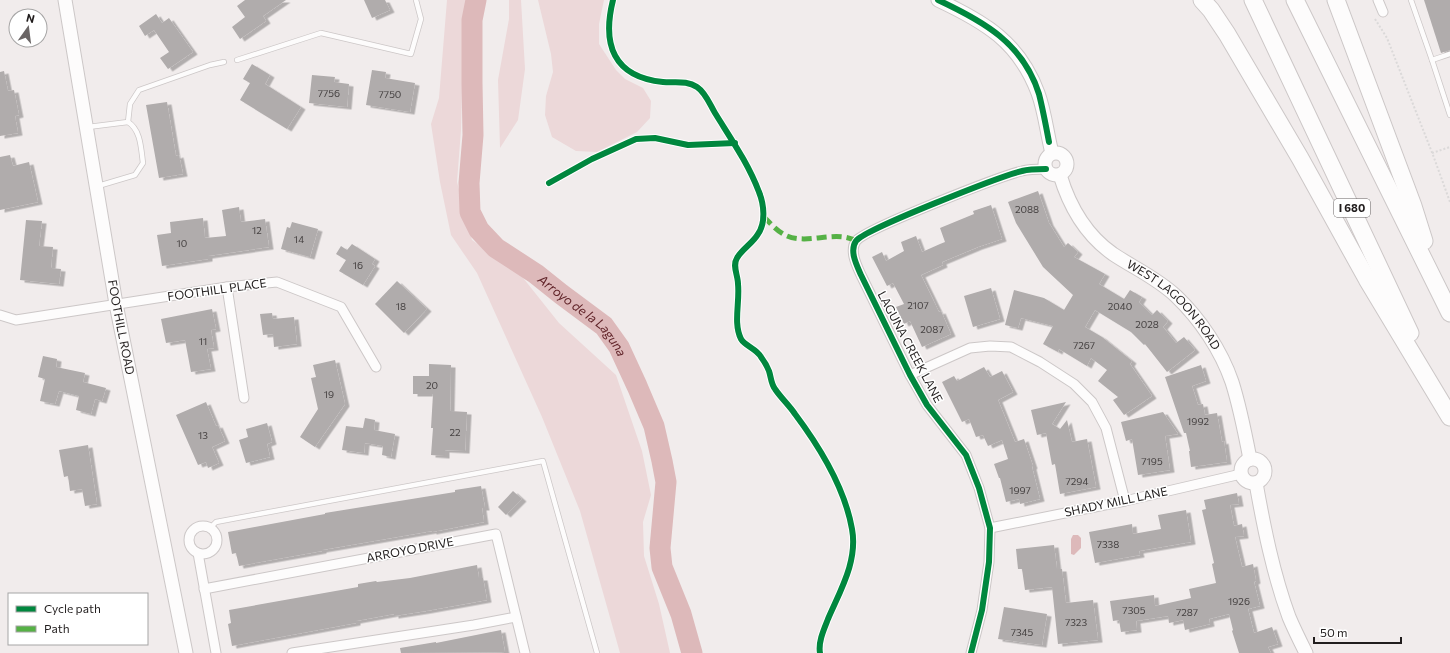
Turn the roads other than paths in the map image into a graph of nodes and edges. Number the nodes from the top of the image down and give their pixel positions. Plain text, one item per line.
1 (65, 0) edge
2 (416, 0) edge
3 (938, 0) edge
4 (1202, 0) edge
5 (1253, 0) edge
6 (1295, 0) edge
7 (1336, 0) edge
8 (1378, 0) edge
9 (1411, 0) edge
10 (1383, 12) dead end
11 (1450, 54) edge
12 (237, 60) dead end
13 (1432, 60) junction
14 (224, 62) dead end
15 (1450, 115) edge
16 (128, 122) junction
17 (86, 127) junction
18 (1052, 153) junction
19 (1046, 169) junction
20 (1060, 175) junction
21 (96, 186) junction
22 (227, 287) junction
23 (116, 304) junction
24 (1447, 306) edge
25 (0, 315) edge
26 (376, 367) dead end
27 (910, 375) junction
28 (244, 398) dead end
29 (1450, 417) edge
30 (1250, 459) junction
31 (1241, 474) junction
32 (1256, 483) junction
33 (1125, 502) junction
34 (210, 528) junction
35 (990, 528) junction
36 (198, 554) junction
37 (204, 589) junction
38 (516, 617) junction
39 (186, 653) edge
40 (216, 653) edge
41 (292, 653) edge
42 (525, 653) edge
43 (597, 653) edge
44 (971, 653) edge
45 (1306, 653) edge

1 - 17 street, FOOTHILL ROAD
2 - 12 lane
3 - 18 street
4 - 29 highway
5 - 29 highway, I 680
6 - 24 highway
7 - 24 highway
8 - 10 street
9 - 13 lane
11 - 13 lane
13 - 15 lane
14 - 16 lane
16 - 17 lane
16 - 21 lane
17 - 21 street, FOOTHILL ROAD
18 - 19 street
18 - 20 street
19 - 20 street
19 - 27 street, LAGUNA CREEK LANE
20 - 30 street, WEST LAGOON ROAD
21 - 23 street, FOOTHILL ROAD
22 - 23 street, FOOTHILL PLACE
22 - 26 street, FOOTHILL PLACE
22 - 28 street
23 - 25 street, FOOTHILL PLACE
23 - 39 street, FOOTHILL ROAD
27 - 33 street
27 - 35 street, LAGUNA CREEK LANE
30 - 31 street
30 - 32 street
31 - 32 street
31 - 33 street, SHADY MILL LANE
32 - 45 street
33 - 35 street, SHADY MILL LANE
34 - 36 street
34 - 36 street
34 - 43 lane
35 - 44 street, LAGUNA CREEK LANE
36 - 37 street
37 - 38 street, ARROYO DRIVE
37 - 40 street
38 - 41 street
38 - 42 street, ARROYO DRIVE

